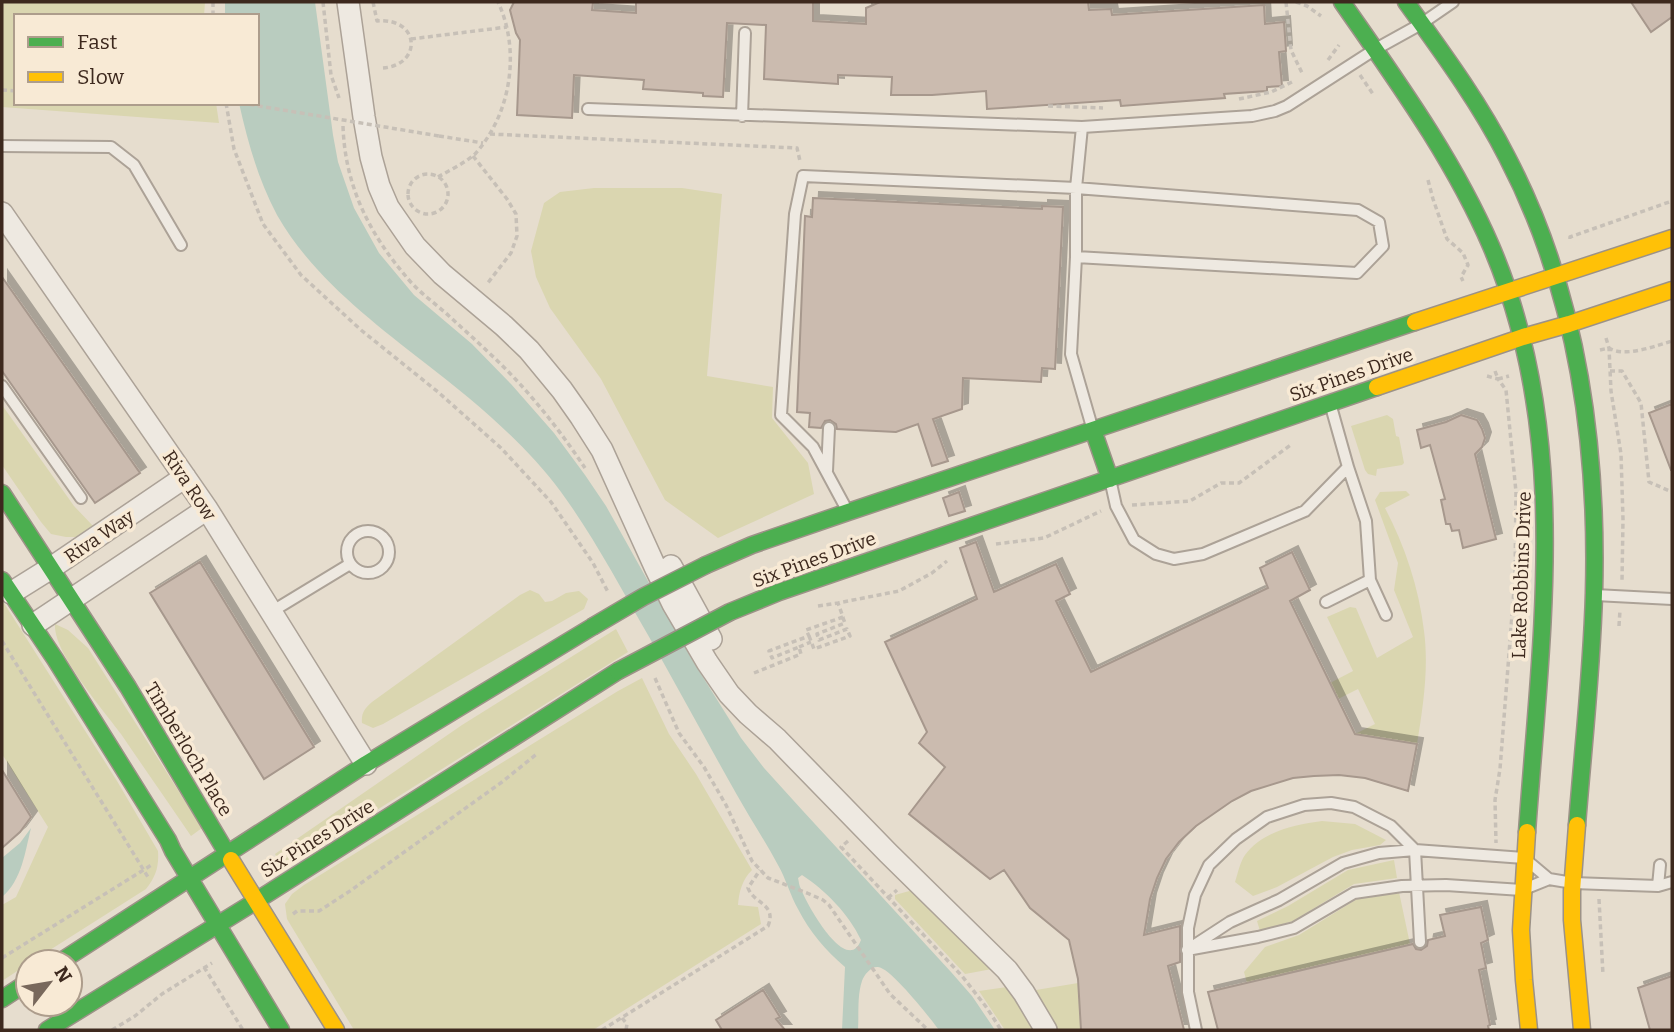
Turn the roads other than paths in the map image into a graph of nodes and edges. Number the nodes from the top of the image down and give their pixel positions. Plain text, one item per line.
1 (348, 2) edge
2 (1329, 2) edge
3 (1406, 2) edge
4 (1454, 2) edge
5 (1345, 6) edge
6 (1421, 24) junction
7 (745, 33) dead end
8 (1374, 50) junction
9 (588, 109) dead end
10 (742, 116) junction
11 (1082, 127) junction
12 (2, 146) edge
13 (1076, 188) junction
14 (2, 213) edge
15 (1672, 238) edge
16 (181, 245) dead end
17 (1076, 257) junction
18 (1555, 275) junction
19 (1672, 289) edge
20 (1508, 292) junction
21 (1569, 324) junction
22 (1523, 337) junction
23 (2, 386) edge
24 (1329, 403) junction
25 (829, 428) dead end
26 (1093, 430) junction
27 (1348, 467) junction
28 (827, 474) junction
29 (185, 477) junction
30 (1110, 480) junction
31 (2, 494) edge
32 (81, 498) dead end
33 (206, 509) junction
34 (848, 512) junction
35 (350, 564) junction
36 (51, 568) junction
37 (1370, 580) junction
38 (6, 586) edge
39 (1594, 595) junction
40 (1672, 598) edge
41 (71, 599) junction
42 (1326, 602) dead end
43 (271, 612) junction
44 (1386, 615) dead end
45 (33, 625) junction
46 (366, 764) junction
47 (1415, 850) junction
48 (228, 855) junction
49 (1524, 858) junction
50 (1660, 865) dead end
51 (190, 878) junction
52 (1549, 880) junction
53 (1672, 882) edge
54 (1573, 883) junction
55 (1418, 886) junction
56 (1658, 886) junction
57 (1522, 890) junction
58 (256, 901) junction
59 (218, 925) junction
60 (1420, 942) dead end
61 (82, 948) edge
62 (1187, 950) junction
63 (47, 1030) edge
64 (281, 1030) edge
65 (336, 1030) edge
66 (1046, 1030) edge
67 (1196, 1030) edge
68 (1528, 1030) edge
69 (1582, 1030) edge

1 - 66 street
2 - 5 lane
3 - 6 street
4 - 6 lane
5 - 8 street, Lake Robbins Drive
6 - 8 lane
6 - 18 street
7 - 10 lane
8 - 11 lane
8 - 20 street, Lake Robbins Drive
9 - 10 lane
10 - 11 lane
11 - 13 lane
12 - 16 lane
13 - 17 lane
13 - 17 lane
13 - 28 lane
14 - 29 street, Riva Row
15 - 18 street, Six Pines Drive
17 - 26 lane
18 - 20 street, Six Pines Drive
18 - 21 street
19 - 21 street, Six Pines Drive
20 - 22 street, Lake Robbins Drive
20 - 26 street, Six Pines Drive
21 - 22 street, Six Pines Drive
21 - 39 street
22 - 24 street, Six Pines Drive
22 - 49 street, Lake Robbins Drive
23 - 32 lane
24 - 27 lane
24 - 30 street, Six Pines Drive
25 - 28 lane
26 - 30 street
26 - 34 street, Six Pines Drive
27 - 30 lane
27 - 37 lane
28 - 34 lane
29 - 33 street, Riva Row
29 - 36 street, Riva Way
30 - 58 street, Six Pines Drive, bridge
31 - 36 street, Timberloch Place
33 - 41 street, Riva Way
33 - 43 street, Riva Row
34 - 46 street, Six Pines Drive, bridge
35 - 35 lane
35 - 43 lane
36 - 38 street, Riva Way
36 - 41 street, Timberloch Place
37 - 42 lane
37 - 44 lane
38 - 45 street
39 - 40 lane
39 - 54 street
41 - 45 street, Riva Way
41 - 48 street, Timberloch Place
43 - 46 street, Riva Row
45 - 51 street
46 - 48 street, Six Pines Drive
47 - 49 lane
47 - 55 lane
47 - 62 lane
47 - 62 lane
48 - 51 street, Six Pines Drive
48 - 58 street, Timberloch Place
49 - 52 lane
49 - 57 street, Lake Robbins Drive
50 - 56 lane
51 - 59 street
51 - 61 street, Six Pines Drive
52 - 54 lane
52 - 57 lane
53 - 56 lane
54 - 56 lane
54 - 69 street
55 - 57 lane
55 - 60 lane
55 - 62 lane
57 - 68 street, Lake Robbins Drive
58 - 59 street, Six Pines Drive
58 - 65 street, Timberloch Place
59 - 63 street, Six Pines Drive
59 - 64 street
62 - 67 lane

